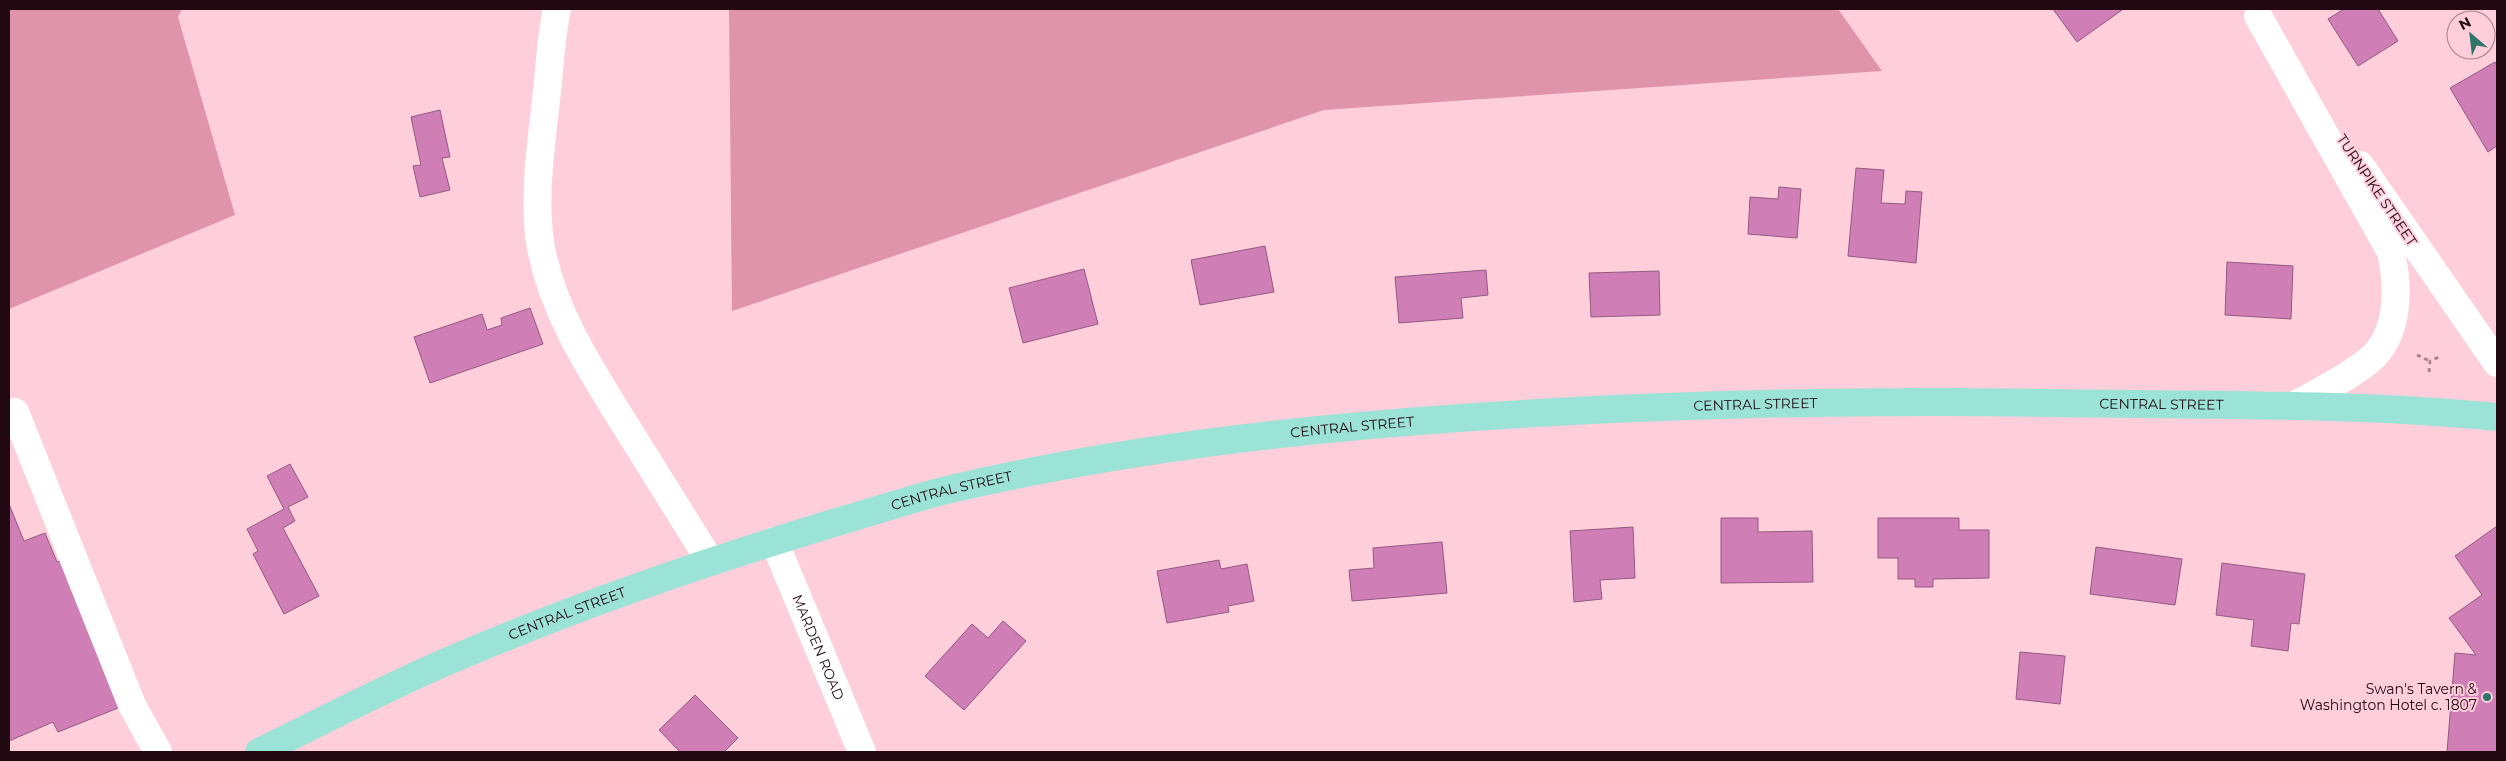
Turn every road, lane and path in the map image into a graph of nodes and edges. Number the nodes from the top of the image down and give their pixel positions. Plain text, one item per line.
1 (557, 9) edge
2 (2255, 12) edge
3 (2439, 357) dead end
4 (2497, 363) edge
5 (2429, 372) dead end
6 (2294, 406) junction
7 (9, 415) edge
8 (2497, 417) edge
9 (774, 541) junction
10 (710, 561) junction
11 (158, 752) edge
12 (259, 752) edge
13 (862, 752) edge

1 - 10 street
2 - 4 street, TURNPIKE STREET
2 - 6 street, TURNPIKE STREET
3 - 5 path
6 - 8 main road, CENTRAL STREET
6 - 9 main road, CENTRAL STREET
7 - 11 street
9 - 10 main road, CENTRAL STREET
9 - 13 street, MARDEN ROAD
10 - 12 main road, CENTRAL STREET

